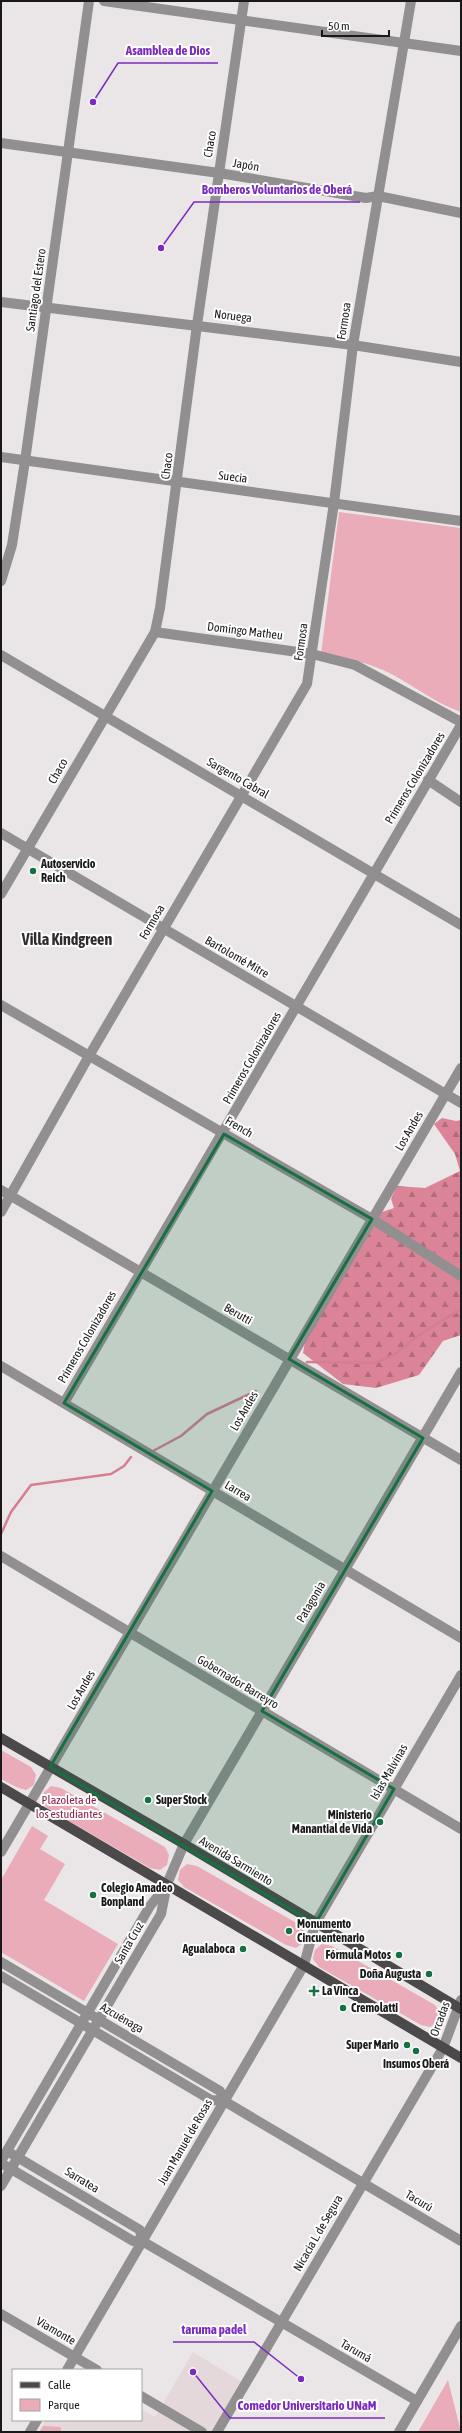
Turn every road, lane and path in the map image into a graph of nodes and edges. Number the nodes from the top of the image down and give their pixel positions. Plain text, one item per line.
1 (89, 1) edge
2 (104, 1) edge
3 (244, 1) edge
4 (411, 1) edge
5 (242, 20) junction
6 (405, 43) junction
7 (461, 51) edge
8 (1, 143) edge
9 (68, 153) junction
10 (219, 173) junction
11 (378, 196) junction
12 (461, 213) edge
13 (1, 302) edge
14 (46, 308) junction
15 (196, 325) junction
16 (353, 345) junction
17 (461, 362) edge
18 (1, 457) edge
19 (25, 461) junction
20 (178, 483) junction
21 (334, 503) junction
22 (461, 521) edge
23 (1, 581) edge
24 (155, 632) junction
25 (312, 654) junction
26 (1, 655) edge
27 (105, 716) junction
28 (461, 722) edge
29 (461, 725) edge
30 (428, 780) junction
31 (241, 794) junction
32 (461, 802) edge
33 (1, 833) edge
34 (28, 848) junction
35 (373, 874) junction
36 (1, 894) edge
37 (461, 925) edge
38 (163, 928) junction
39 (1, 1005) edge
40 (296, 1007) junction
41 (89, 1056) junction
42 (461, 1068) edge
43 (446, 1094) junction
44 (461, 1104) edge
45 (224, 1134) junction
46 (1, 1190) edge
47 (11, 1196) junction
48 (1, 1212) edge
49 (372, 1219) junction
50 (141, 1272) junction
51 (461, 1276) edge
52 (289, 1359) junction
53 (1, 1366) edge
54 (461, 1372) edge
55 (64, 1403) junction
56 (423, 1438) junction
57 (461, 1460) edge
58 (212, 1491) junction
59 (1, 1556) edge
60 (345, 1570) junction
61 (130, 1633) junction
62 (461, 1638) edge
63 (461, 1675) edge
64 (262, 1711) junction
65 (1, 1738) edge
66 (50, 1767) junction
67 (1, 1787) edge
68 (394, 1789) junction
69 (29, 1803) junction
70 (461, 1829) edge
71 (184, 1844) junction
72 (1, 1852) edge
73 (167, 1884) junction
74 (315, 1924) junction
75 (1, 1962) edge
76 (304, 1965) junction
77 (1, 1976) edge
78 (460, 2005) edge
79 (87, 2013) junction
80 (99, 2020) junction
81 (81, 2023) junction
82 (93, 2030) junction
83 (443, 2048) junction
84 (461, 2058) edge
85 (224, 2101) junction
86 (4, 2149) edge
87 (18, 2157) junction
88 (1, 2162) edge
89 (11, 2169) junction
90 (363, 2183) junction
91 (1, 2186) edge
92 (142, 2241) junction
93 (461, 2241) edge
94 (1, 2314) edge
95 (281, 2322) junction
96 (461, 2326) edge
97 (74, 2357) junction
98 (67, 2369) edge
99 (95, 2369) edge
100 (142, 2397) edge
101 (417, 2401) junction
102 (36, 2421) edge
103 (30, 2432) edge
104 (202, 2432) edge
105 (217, 2432) edge
106 (399, 2432) edge

1 - 9 street, Santiago del Estero
2 - 5 street
3 - 5 street, Chaco
4 - 6 street, Formosa
5 - 6 street
5 - 10 street, Chaco
6 - 7 street
6 - 11 street, Formosa
8 - 9 street, Japón
9 - 10 street, Japón
9 - 14 street, Santiago del Estero
10 - 11 street, Japón
10 - 15 street, Chaco
11 - 12 street, Japón
11 - 16 street, Formosa
13 - 14 street, Noruega
14 - 15 street, Noruega
14 - 19 street, Santiago del Estero
15 - 16 street, Noruega
15 - 20 street, Chaco
16 - 17 street, Noruega
16 - 21 street, Formosa
18 - 19 street, Suecia
19 - 20 street, Suecia
19 - 23 street, Santiago del Estero
20 - 21 street, Suecia
20 - 24 street, Chaco
21 - 22 street, Suecia
21 - 25 street, Formosa
24 - 25 street, Domingo Matheu
24 - 27 street, Chaco
25 - 28 street, Domingo Matheu
25 - 31 street, Formosa
26 - 27 street, Sargento Cabral
27 - 31 street, Sargento Cabral
27 - 34 street, Chaco
29 - 30 street, Primeros Colonizadores
30 - 32 street
30 - 35 street, Primeros Colonizadores
31 - 35 street, Sargento Cabral
31 - 38 street, Formosa
33 - 34 street, Bartolomé Mitre
34 - 36 street, Chaco
34 - 38 street, Bartolomé Mitre
35 - 37 street, Sargento Cabral
35 - 40 street, Primeros Colonizadores
38 - 40 street, Bartolomé Mitre
38 - 41 street, Formosa
39 - 41 street, French
40 - 43 street, Bartolomé Mitre
40 - 45 street, Primeros Colonizadores
41 - 45 street, French
41 - 47 street, Formosa
42 - 43 street, Los Andes
43 - 44 street, Bartolomé Mitre
43 - 49 street, Los Andes
45 - 49 street, French
45 - 50 street, Primeros Colonizadores
46 - 47 street, Berutti
47 - 48 street, Formosa
47 - 50 street, Berutti
49 - 51 street, French
49 - 52 street, Los Andes
50 - 52 street, Berutti
50 - 55 street, Primeros Colonizadores
52 - 56 street, Berutti
52 - 58 street, Los Andes
53 - 55 street, Larrea
54 - 56 street, Patagonia
55 - 58 street, Larrea
56 - 57 street, Berutti
56 - 60 street, Patagonia
58 - 60 street, Larrea
58 - 61 street, Los Andes
59 - 61 street, Gobernador Barreyro
60 - 62 street, Larrea
60 - 64 street, Patagonia
61 - 64 street, Gobernador Barreyro
61 - 66 street, Los Andes
63 - 68 street, Islas Malvinas
64 - 68 street, Gobernador Barreyro
64 - 71 street, Patagonia
65 - 66 main road, Avenida Sarmiento
66 - 69 street, Los Andes
66 - 71 main road, Avenida Sarmiento
67 - 69 main road
68 - 70 street, Gobernador Barreyro
68 - 74 street, Islas Malvinas
69 - 72 street, Los Andes
69 - 73 main road
71 - 73 street, Patagonia
71 - 74 main road, Avenida Sarmiento
73 - 76 main road
73 - 79 street, Santa Cruz
73 - 80 street, Santa Cruz
74 - 76 street, Juan Manuel de Rosas
74 - 78 main road, Avenida Sarmiento
75 - 79 street, Azcuénaga
76 - 83 main road
76 - 85 street, Juan Manuel de Rosas
77 - 81 street, Azcuénaga
78 - 83 street, Orcadas
79 - 80 street, Azcuénaga
79 - 81 street, Santa Cruz
80 - 82 street, Santa Cruz
80 - 85 street, Azcuénaga
81 - 82 street, Azcuénaga
81 - 86 street, Santa Cruz
82 - 85 street, Azcuénaga
82 - 87 street, Santa Cruz
83 - 84 main road
83 - 90 street, Nicacia L. de Segura
85 - 90 street, Azcuénaga
85 - 92 street, Juan Manuel de Rosas
86 - 87 street, Sarratea
86 - 88 street, Santa Cruz
87 - 89 street, Santa Cruz
87 - 92 street, Sarratea
88 - 89 street, Sarratea
89 - 91 street, Santa Cruz
89 - 92 street, Sarratea
90 - 93 street, Tacurú
90 - 95 street, Nicacia L. de Segura
92 - 95 street, Sarratea
92 - 97 street, Juan Manuel de Rosas
94 - 97 street, Viamonte
95 - 101 street, Tarumá
95 - 105 street, Nicacia L. de Segura
96 - 101 street
97 - 98 street, Juan Manuel de Rosas
97 - 99 street, Viamonte
100 - 104 street
101 - 106 street
102 - 103 street

